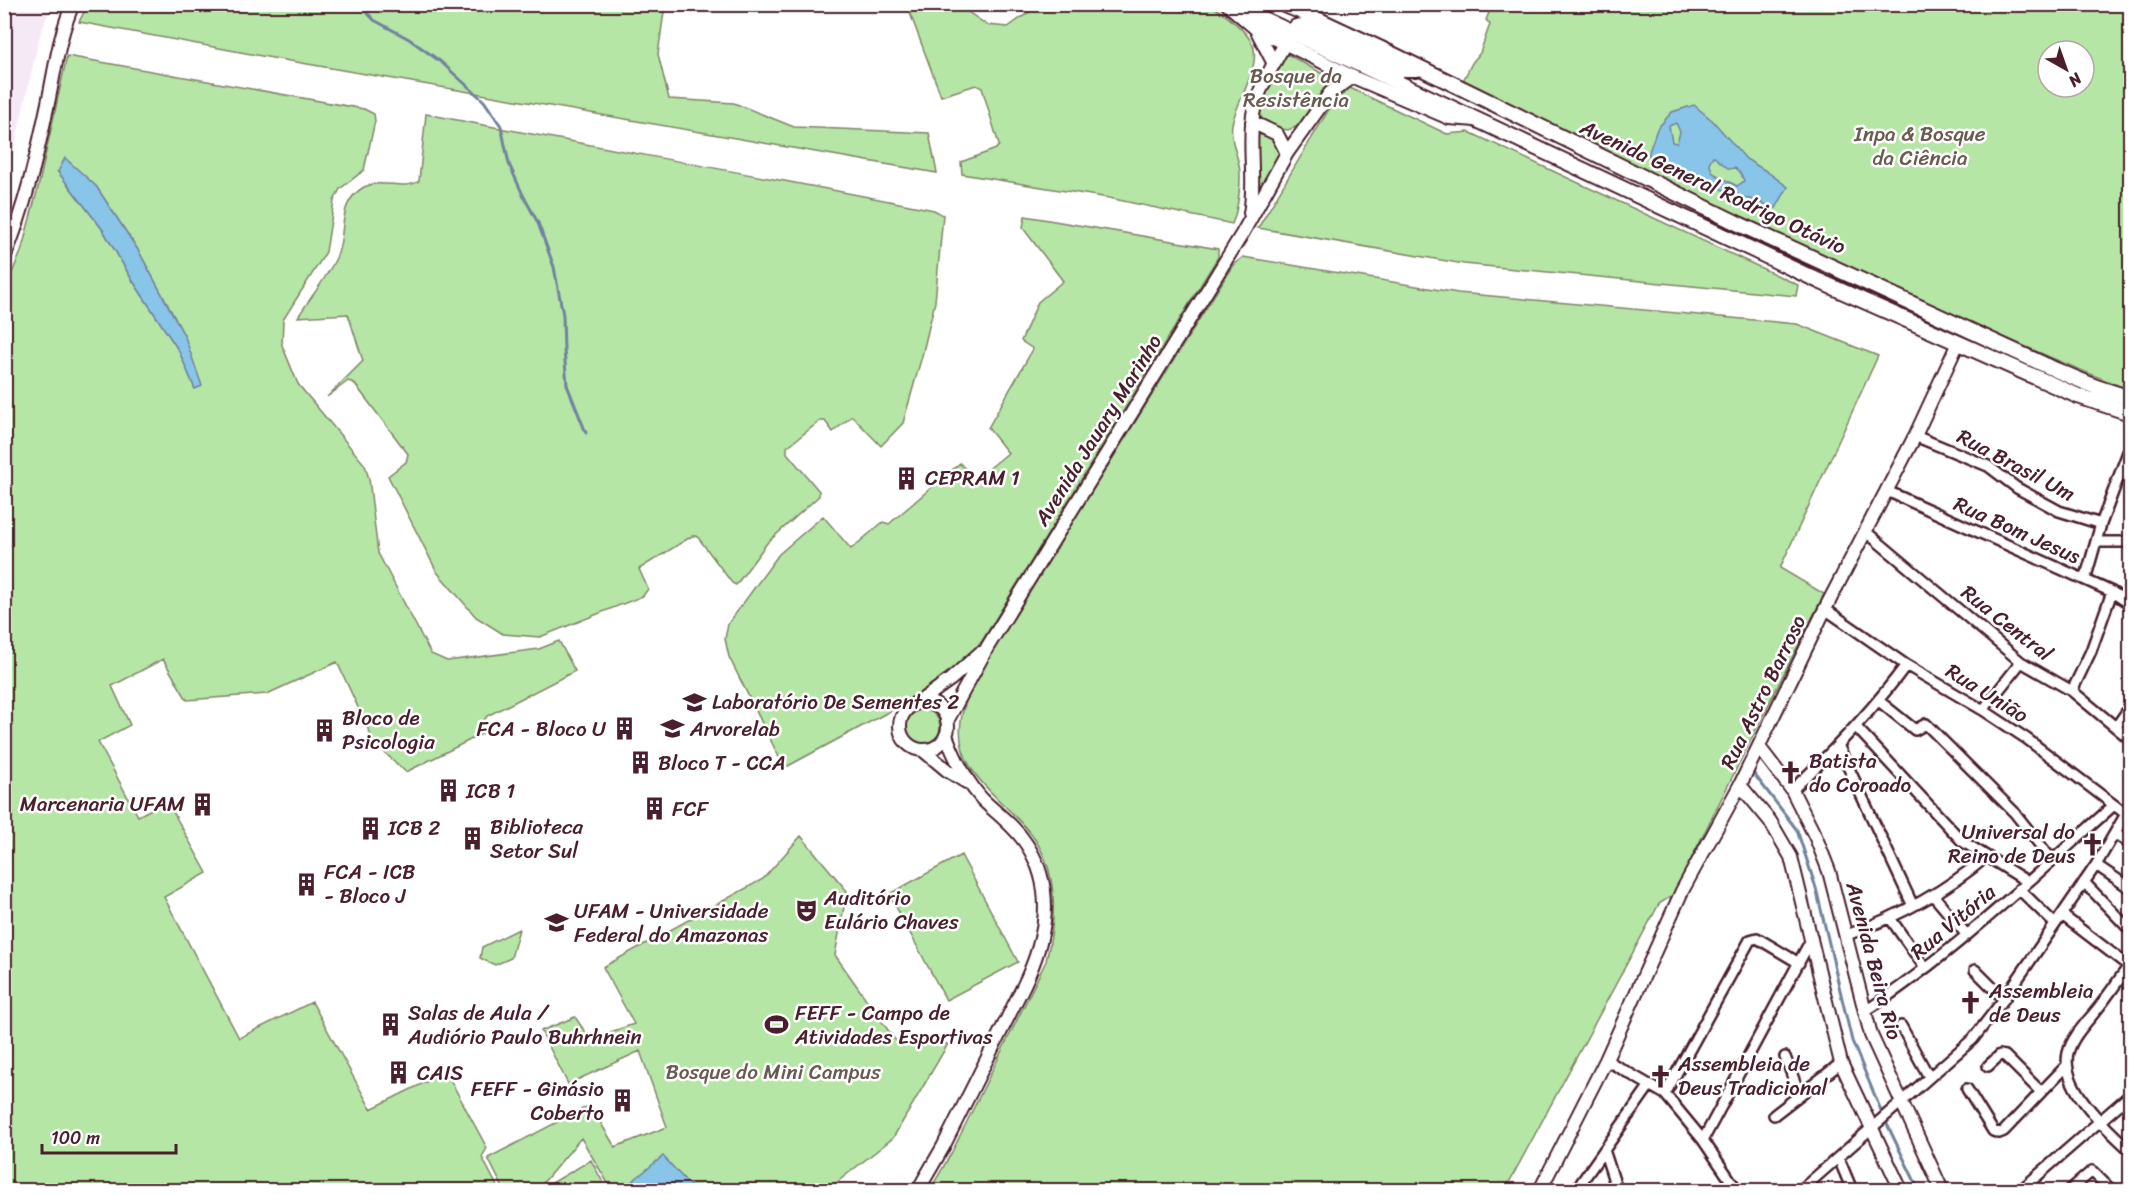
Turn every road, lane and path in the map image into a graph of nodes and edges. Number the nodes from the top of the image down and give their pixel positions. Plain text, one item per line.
1 (73, 4) edge
2 (1229, 4) edge
3 (1287, 5) edge
4 (1256, 29) junction
5 (1288, 38) junction
6 (1274, 64) junction
7 (1420, 69) junction
8 (1353, 77) junction
9 (1480, 121) junction
10 (1252, 122) junction
11 (1277, 134) junction
12 (1300, 134) junction
13 (1287, 153) junction
14 (1242, 234) junction
15 (4, 258) edge
16 (1958, 344) junction
17 (2130, 398) edge
18 (2130, 413) edge
19 (1915, 436) junction
20 (2130, 450) edge
21 (1887, 491) junction
22 (2101, 524) junction
23 (1865, 531) junction
24 (2096, 542) junction
25 (2130, 542) edge
26 (2085, 580) junction
27 (2112, 591) junction
28 (2130, 604) edge
29 (1825, 609) junction
30 (988, 646) junction
31 (2021, 662) junction
32 (1905, 664) junction
33 (2072, 691) junction
34 (1879, 701) junction
35 (918, 702) junction
36 (2130, 707) edge
37 (1983, 710) junction
38 (947, 720) junction
39 (2116, 727) junction
40 (1856, 728) junction
41 (946, 735) junction
42 (2130, 739) edge
43 (1838, 744) junction
44 (1759, 747) junction
45 (924, 751) junction
46 (970, 785) junction
47 (1740, 785) junction
48 (1792, 790) junction
49 (2114, 806) junction
50 (2128, 810) edge
51 (2116, 834) junction
52 (2130, 844) edge
53 (1986, 857) junction
54 (2052, 860) junction
55 (2096, 865) junction
56 (2028, 882) junction
57 (2084, 882) junction
58 (2130, 888) edge
59 (2019, 889) junction
60 (1933, 895) junction
61 (1913, 906) junction
62 (2062, 915) junction
63 (1890, 918) junction
64 (2055, 924) junction
65 (2130, 930) edge
66 (1966, 934) junction
67 (1847, 935) junction
68 (1812, 938) junction
69 (1799, 963) junction
70 (2130, 966) edge
71 (1925, 969) junction
72 (1975, 970) dead end
73 (2004, 999) junction
74 (1864, 1012) junction
75 (1901, 1026) dead end
76 (1785, 1056) dead end
77 (1605, 1060) junction
78 (1841, 1062) junction
79 (2067, 1065) junction
80 (1988, 1066) dead end
81 (1929, 1077) junction
82 (1650, 1085) junction
83 (1967, 1089) dead end
84 (2040, 1091) junction
85 (1665, 1094) junction
86 (1800, 1095) junction
87 (2130, 1095) edge
88 (1900, 1102) junction
89 (1774, 1115) dead end
90 (2101, 1121) junction
91 (1876, 1125) junction
92 (1703, 1140) junction
93 (1604, 1150) junction
94 (2130, 1150) edge
95 (1839, 1159) junction
96 (1732, 1189) edge
97 (918, 1191) edge
98 (1540, 1191) edge
99 (1576, 1191) edge
100 (1617, 1191) edge
101 (1801, 1191) edge
102 (1852, 1191) edge
103 (1901, 1191) edge
104 (1942, 1191) edge
105 (2021, 1191) edge
106 (2070, 1191) edge
107 (2111, 1191) edge

1 - 15 street
2 - 4 street, Avenida General Rodrigo Otávio
2 - 5 main road, Avenida General Rodrigo Otávio
3 - 7 main road, Avenida General Rodrigo Otávio
4 - 5 street, Avenida General Rodrigo Otávio
4 - 6 street
5 - 6 street, Avenida Jauary Marinho
5 - 7 main road
5 - 8 street, Avenida General Rodrigo Otávio
5 - 9 main road, Avenida General Rodrigo Otávio
6 - 10 street, Avenida Jauary Marinho
7 - 17 main road, Avenida General Rodrigo Otávio
8 - 9 street, Avenida General Rodrigo Otávio
8 - 12 street, Avenida Jauary Marinho
9 - 16 main road, Avenida General Rodrigo Otávio
10 - 11 street
10 - 14 street, Avenida Jauary Marinho
11 - 12 street
11 - 13 street
12 - 13 street, Avenida Jauary Marinho
13 - 14 street, Avenida Jauary Marinho
14 - 30 street, Avenida Jauary Marinho
16 - 18 main road, Avenida General Rodrigo Otávio
16 - 19 street, Rua Astro Barroso
19 - 21 street, Rua Astro Barroso
19 - 22 street, Rua Brasil Um
20 - 22 street
21 - 23 street, Rua Astro Barroso
21 - 26 street, Rua Bom Jesus
22 - 24 street
23 - 29 street, Rua Astro Barroso
23 - 31 street, Rua Central
24 - 25 street
24 - 26 street
26 - 27 street, Rua Bom Jesus
27 - 28 street, Rua Bom Jesus
27 - 33 street
29 - 32 street, Rua União
29 - 44 street, Rua Astro Barroso
30 - 35 street, Avenida Jauary Marinho
30 - 38 street, Avenida Jauary Marinho
31 - 33 street, Rua Central
31 - 37 street
32 - 34 street
32 - 37 street, Rua União
33 - 39 street, Rua Central
34 - 40 street
34 - 54 street
35 - 38 street
35 - 45 street
36 - 39 street
37 - 49 street, Rua União
38 - 41 street
39 - 42 street, Rua Central
40 - 43 street
40 - 53 street
41 - 45 street
41 - 46 street
43 - 48 street
43 - 61 street
44 - 47 street, Rua Astro Barroso
44 - 48 street, Avenida Beira Rio
45 - 46 street
46 - 97 street
47 - 68 street
47 - 77 street, Rua Astro Barroso
48 - 67 street, Avenida Beira Rio
49 - 50 street, Rua União
49 - 54 street, Rua Vitória
50 - 51 street
51 - 52 street
51 - 55 street
53 - 56 street
53 - 60 street
54 - 56 street, Rua Vitória
55 - 57 street
55 - 58 street
56 - 59 street, Rua Vitória
57 - 62 street
57 - 65 street
59 - 64 street
59 - 66 street, Rua Vitória
60 - 61 street
60 - 66 street
61 - 63 street
62 - 64 street
62 - 70 street
63 - 67 street
63 - 71 street
64 - 73 street
66 - 71 street, Rua Vitória
67 - 74 street, Avenida Beira Rio
68 - 69 street
68 - 78 street
69 - 85 street
69 - 92 street
70 - 79 street
71 - 74 street, Rua Vitória
72 - 73 street
73 - 81 street
74 - 88 street, Avenida Beira Rio
75 - 81 street
76 - 86 street
77 - 82 street
77 - 98 street, Rua Astro Barroso
78 - 86 street
78 - 91 street
79 - 84 street
79 - 90 street
80 - 84 street
81 - 88 street
82 - 85 street
82 - 93 street
83 - 84 street
85 - 92 street
86 - 89 street
87 - 90 street
88 - 91 street
88 - 104 street, Avenida Beira Rio
90 - 94 street
90 - 105 street
91 - 95 street
91 - 103 street
92 - 96 street
93 - 99 street
93 - 100 street
95 - 101 street
95 - 102 street
106 - 107 street

